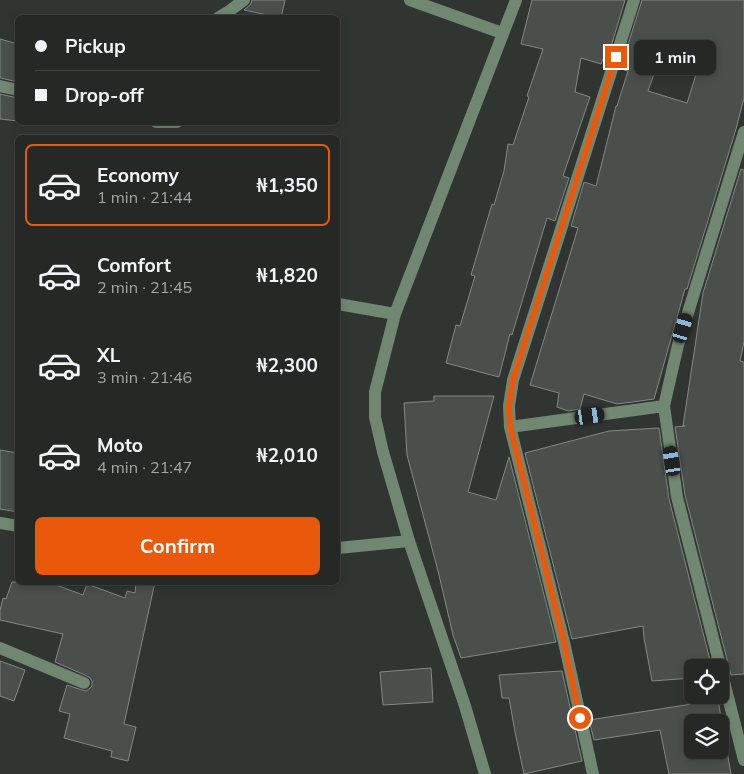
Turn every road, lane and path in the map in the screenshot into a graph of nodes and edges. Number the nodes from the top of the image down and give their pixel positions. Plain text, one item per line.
1 (244, 0) edge
2 (410, 0) edge
3 (516, 0) edge
4 (634, 0) edge
5 (223, 15) edge
6 (502, 34) junction
7 (0, 86) edge
8 (15, 89) edge
9 (744, 132) edge
10 (340, 304) edge
11 (396, 314) junction
12 (664, 406) junction
13 (510, 426) junction
14 (0, 523) edge
15 (15, 526) edge
16 (409, 542) junction
17 (340, 548) edge
18 (0, 648) edge
19 (84, 683) dead end
20 (744, 760) edge
21 (486, 774) edge
22 (593, 774) edge

1 - 5 street
2 - 6 street
3 - 6 street
4 - 13 street
6 - 11 street
7 - 8 street
9 - 12 street
10 - 11 street
11 - 16 street
12 - 13 street
12 - 20 street
13 - 22 street
14 - 15 street
16 - 17 street
16 - 21 street
18 - 19 street

